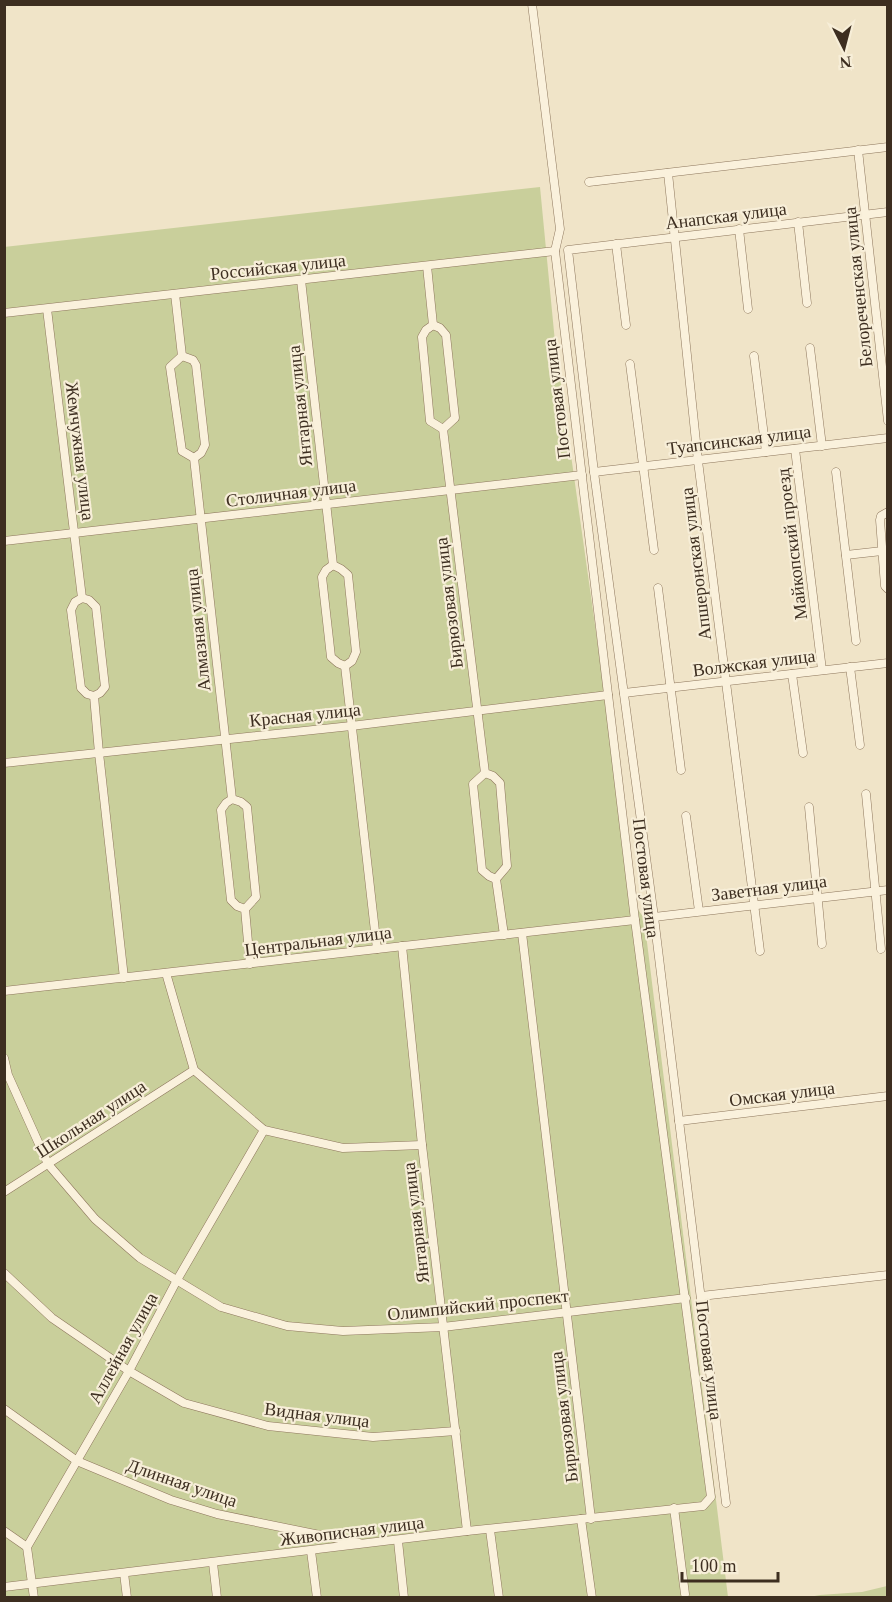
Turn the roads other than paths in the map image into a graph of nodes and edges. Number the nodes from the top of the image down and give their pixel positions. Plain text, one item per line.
1 (532, 4) edge
2 (888, 147) edge
3 (858, 150) junction
4 (668, 173) junction
5 (589, 182) dead end
6 (888, 212) edge
7 (865, 214) junction
8 (798, 222) junction
9 (739, 229) junction
10 (674, 237) junction
11 (616, 244) junction
12 (568, 250) joint
13 (555, 251) junction
14 (427, 266) junction
15 (301, 280) junction
16 (175, 294) junction
17 (807, 303) dead end
18 (47, 309) junction
19 (748, 309) dead end
20 (4, 313) edge
21 (433, 324) junction
22 (626, 325) dead end
23 (810, 348) dead end
24 (182, 356) junction
25 (754, 356) dead end
26 (630, 364) dead end
27 (888, 421) edge
28 (443, 429) junction
29 (888, 438) edge
30 (822, 446) junction
31 (795, 449) junction
32 (766, 452) junction
33 (194, 458) junction
34 (699, 461) junction
35 (644, 466) junction
36 (594, 472) junction
37 (836, 472) dead end
38 (582, 475) junction
39 (451, 489) junction
40 (326, 503) junction
41 (888, 512) edge
42 (201, 518) junction
43 (75, 533) junction
44 (4, 541) edge
45 (654, 550) dead end
46 (882, 551) junction
47 (846, 555) junction
48 (333, 565) junction
49 (658, 588) dead end
50 (888, 589) edge
51 (82, 598) junction
52 (856, 641) dead end
53 (888, 663) edge
54 (345, 666) junction
55 (850, 667) junction
56 (822, 670) junction
57 (792, 674) junction
58 (726, 682) junction
59 (671, 688) junction
60 (624, 693) junction
61 (608, 695) junction
62 (94, 696) junction
63 (476, 710) junction
64 (351, 726) junction
65 (225, 738) junction
66 (860, 745) dead end
67 (99, 753) junction
68 (803, 753) dead end
69 (4, 763) edge
70 (681, 770) dead end
71 (485, 773) junction
72 (866, 794) dead end
73 (232, 799) junction
74 (808, 807) dead end
75 (686, 816) dead end
76 (496, 879) junction
77 (888, 890) edge
78 (874, 892) junction
79 (817, 898) junction
80 (754, 904) junction
81 (245, 909) junction
82 (699, 911) junction
83 (654, 917) junction
84 (635, 920) junction
85 (522, 933) junction
86 (504, 935) junction
87 (822, 944) dead end
88 (402, 946) junction
89 (377, 949) junction
90 (881, 949) dead end
91 (760, 951) dead end
92 (250, 964) junction
93 (166, 973) junction
94 (124, 978) junction
95 (4, 991) edge
96 (4, 1058) edge
97 (194, 1070) junction
98 (888, 1096) edge
99 (680, 1121) junction
100 (264, 1130) junction
101 (422, 1146) junction
102 (48, 1164) junction
103 (4, 1192) edge
104 (4, 1273) edge
105 (888, 1275) edge
106 (177, 1280) junction
107 (700, 1296) junction
108 (686, 1298) junction
109 (567, 1311) junction
110 (443, 1327) junction
111 (129, 1371) junction
112 (4, 1409) edge
113 (456, 1431) junction
114 (77, 1461) junction
115 (726, 1503) dead end
116 (704, 1506) joint
117 (674, 1508) junction
118 (581, 1519) junction
119 (591, 1519) junction
120 (490, 1530) junction
121 (4, 1531) edge
122 (467, 1532) junction
123 (398, 1541) junction
124 (366, 1544) junction
125 (27, 1547) junction
126 (311, 1551) junction
127 (213, 1563) junction
128 (124, 1573) junction
129 (33, 1584) junction
130 (4, 1587) edge
131 (685, 1594) dead end
132 (34, 1598) edge
133 (127, 1598) edge
134 (217, 1598) edge
135 (317, 1598) edge
136 (404, 1598) edge
137 (500, 1598) edge
138 (592, 1598) edge

1 - 13 street, Постовая улица
2 - 3 street
3 - 4 street
3 - 7 street, Белореченская улица
4 - 5 street
4 - 10 street, Апшеронская улица
6 - 7 street, Анапская улица
7 - 8 street, Анапская улица
7 - 27 street, Белореченская улица
8 - 9 street, Анапская улица
8 - 17 street
9 - 10 street, Анапская улица
9 - 19 street
10 - 11 street, Анапская улица
10 - 34 street, Апшеронская улица
11 - 12 street, Анапская улица
11 - 22 street
12 - 36 street, Постовая улица
13 - 14 street, Российская улица
13 - 38 street, Постовая улица
14 - 15 street, Российская улица
14 - 21 street, Бирюзовая улица
15 - 16 street, Российская улица
15 - 40 street, Янтарная улица
16 - 18 street, Российская улица
16 - 24 street, Алмазная улица
18 - 20 street, Российская улица
18 - 43 street, Жемчужная улица
21 - 28 street, Бирюзовая улица
21 - 28 street, Бирюзовая улица
23 - 30 street
24 - 33 street, Алмазная улица
24 - 33 street, Алмазная улица
25 - 32 street
26 - 35 street
28 - 39 street, Бирюзовая улица
29 - 30 street, Туапсинская улица
30 - 31 street, Туапсинская улица
31 - 32 street, Туапсинская улица
31 - 56 street, Майкопский проезд
32 - 34 street, Туапсинская улица
33 - 42 street, Алмазная улица
34 - 35 street, Туапсинская улица
34 - 58 street, Апшеронская улица
35 - 36 street, Туапсинская улица
35 - 45 street
36 - 60 street, Постовая улица
37 - 47 street
38 - 39 street, Столичная улица
38 - 61 street, Постовая улица
39 - 40 street, Столичная улица
39 - 63 street, Бирюзовая улица
40 - 42 street, Столичная улица
40 - 48 street, Янтарная улица
41 - 46 street
42 - 43 street, Столичная улица
42 - 65 street, Алмазная улица
43 - 44 street, Столичная улица
43 - 51 street, Жемчужная улица
46 - 47 street
46 - 50 street
47 - 52 street
48 - 54 street, Янтарная улица
48 - 54 street, Янтарная улица
49 - 59 street
51 - 62 street, Жемчужная улица
51 - 62 street, Жемчужная улица
53 - 55 street, Волжская улица
54 - 64 street, Янтарная улица
55 - 56 street, Волжская улица
55 - 66 street
56 - 57 street, Волжская улица
57 - 58 street, Волжская улица
57 - 68 street
58 - 59 street, Волжская улица
58 - 80 street, Апшеронская улица
59 - 60 street, Волжская улица
59 - 70 street
60 - 83 street, Постовая улица
61 - 63 street, Красная улица
61 - 84 street, Постовая улица
62 - 67 street, Жемчужная улица
63 - 64 street, Красная улица
63 - 71 street, Бирюзовая улица
64 - 65 street, Красная улица
64 - 89 street, Янтарная улица
65 - 67 street, Красная улица
65 - 73 street, Алмазная улица
67 - 69 street, Красная улица
67 - 94 street, Жемчужная улица
71 - 76 street, Бирюзовая улица
71 - 76 street, Бирюзовая улица
72 - 78 street
73 - 81 street, Алмазная улица
73 - 81 street, Алмазная улица
74 - 79 street
75 - 82 street
76 - 86 street, Бирюзовая улица
77 - 78 street, Заветная улица
78 - 79 street, Заветная улица
78 - 90 street
79 - 80 street, Заветная улица
79 - 87 street
80 - 82 street, Заветная улица
80 - 91 street, Апшеронская улица
81 - 92 street, Алмазная улица
82 - 83 street, Заветная улица
83 - 99 street, Постовая улица
84 - 85 street, Центральная улица
84 - 108 street, Постовая улица
85 - 86 street, Центральная улица
85 - 109 street, Бирюзовая улица
86 - 88 street, Центральная улица
88 - 89 street, Центральная улица
88 - 101 street, Янтарная улица
89 - 92 street, Центральная улица
92 - 93 street, Центральная улица
93 - 94 street, Центральная улица
93 - 97 street
94 - 95 street, Центральная улица
96 - 102 street, Олимпийский проспект
97 - 100 street
97 - 102 street, Школьная улица
98 - 99 street, Омская улица
99 - 107 street, Постовая улица
100 - 101 street
100 - 106 street, Аллейная улица
101 - 110 street, Янтарная улица
102 - 103 street, Школьная улица
102 - 106 street, Олимпийский проспект
104 - 111 street, Видная улица
105 - 107 street
106 - 110 street, Олимпийский проспект
106 - 111 street, Аллейная улица
107 - 115 street, Постовая улица
108 - 109 street, Олимпийский проспект
108 - 116 street, Постовая улица
109 - 110 street, Олимпийский проспект
109 - 119 street, Бирюзовая улица
110 - 113 street, Янтарная улица
111 - 113 street, Видная улица
111 - 114 street, Аллейная улица
112 - 114 street, Длинная улица
113 - 122 street, Янтарная улица
114 - 124 street, Длинная улица
114 - 125 street, Аллейная улица
116 - 117 street, Живописная улица
117 - 119 street, Живописная улица
117 - 131 street
118 - 119 street, Живописная улица
118 - 120 street, Живописная улица
118 - 138 street
120 - 122 street, Живописная улица
120 - 137 street
121 - 125 street
122 - 123 street, Живописная улица
123 - 124 street, Живописная улица
123 - 136 street
124 - 126 street, Живописная улица
125 - 129 street
126 - 127 street, Живописная улица
126 - 135 street
127 - 128 street, Живописная улица
127 - 134 street
128 - 129 street, Живописная улица
128 - 133 street
129 - 130 street, Живописная улица
129 - 132 street

